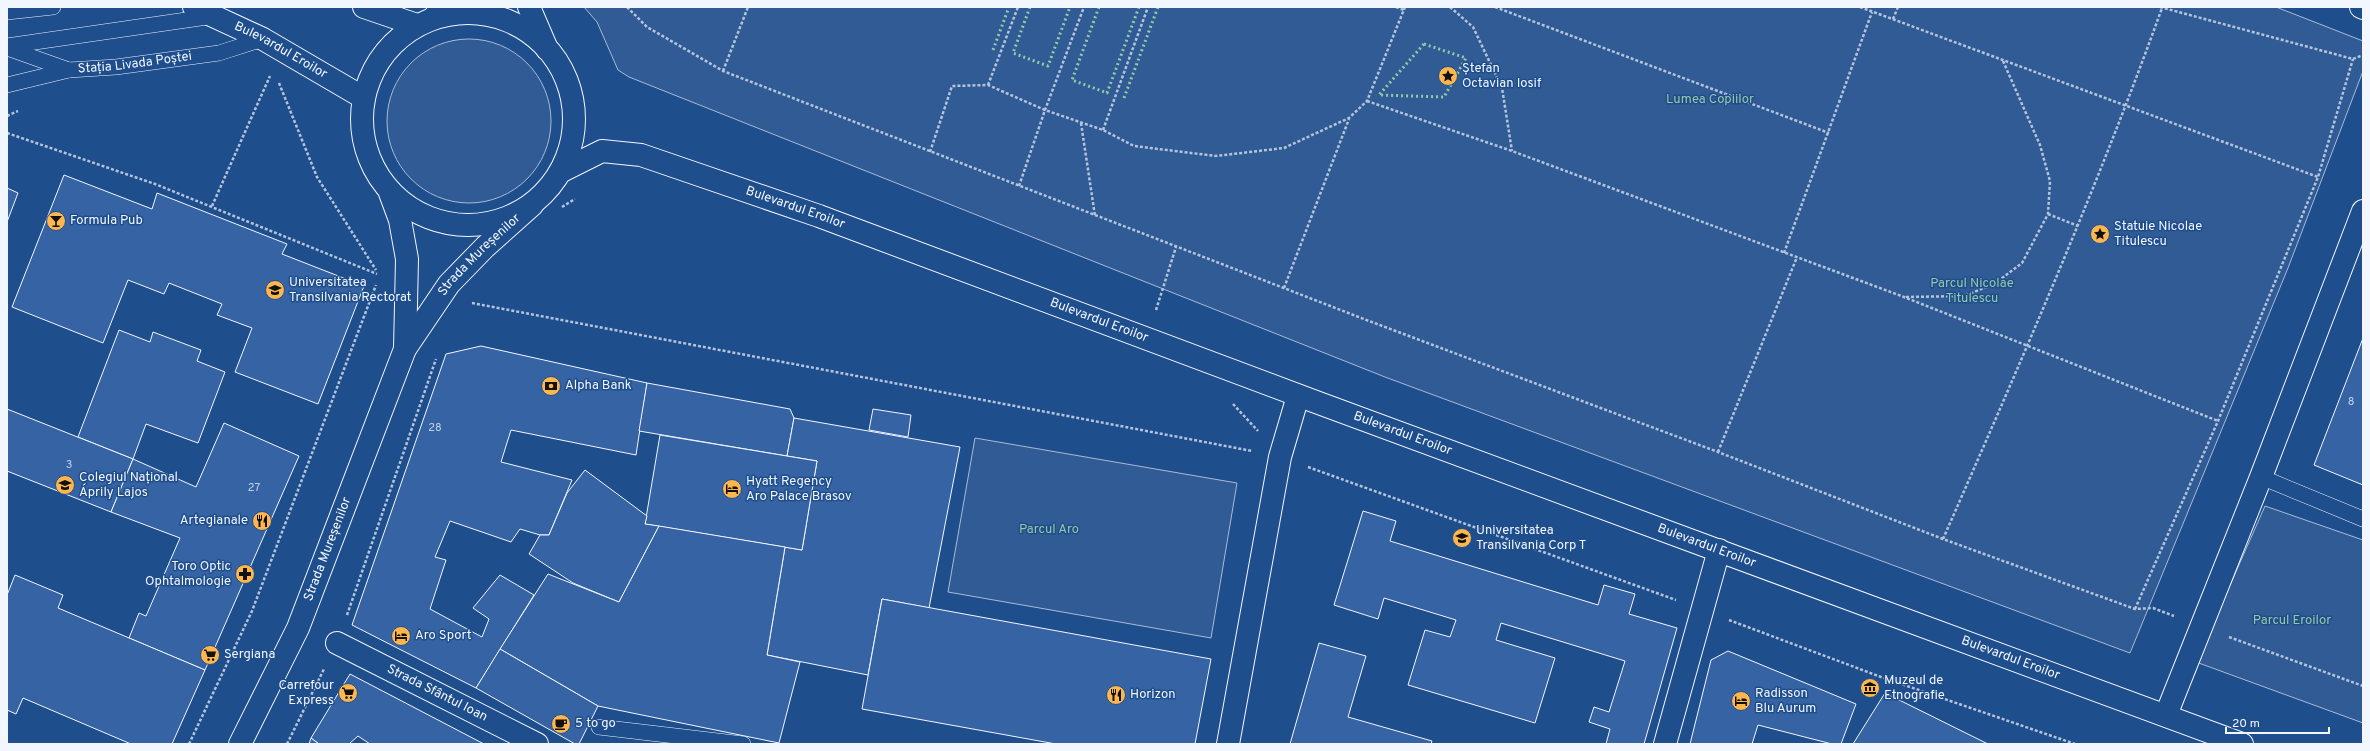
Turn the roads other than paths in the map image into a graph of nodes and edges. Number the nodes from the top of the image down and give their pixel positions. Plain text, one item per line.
1 (53, 7) edge
2 (194, 7) edge
3 (364, 7) edge
4 (529, 7) edge
5 (7, 12) edge
6 (438, 12) edge
7 (214, 16) junction
8 (414, 24) junction
9 (263, 39) junction
10 (7, 47) edge
11 (547, 48) junction
12 (70, 70) junction
13 (7, 85) edge
14 (364, 98) junction
15 (562, 171) junction
16 (390, 193) junction
17 (532, 205) junction
18 (2363, 211) edge
19 (405, 349) junction
20 (1298, 396) junction
21 (2261, 477) junction
22 (2363, 519) edge
23 (1719, 550) junction
24 (336, 644) road end
25 (2166, 715) junction
26 (599, 727) dead end
27 (240, 744) edge
28 (537, 744) edge
29 (743, 744) edge
30 (1228, 744) edge
31 (1665, 744) edge
32 (2242, 744) edge

1 - 5 lane
2 - 7 main road, Bulevardul Eroilor
3 - 8 main road
4 - 11 main road
6 - 8 main road
6 - 11 main road
7 - 9 main road, Bulevardul Eroilor
7 - 10 lane
8 - 14 main road
9 - 12 lane, Stația Livada Poștei
9 - 14 main road, Bulevardul Eroilor
10 - 12 lane
11 - 15 main road
12 - 13 lane, Stația Livada Poștei
14 - 16 main road
15 - 17 main road
15 - 20 main road, Bulevardul Eroilor
16 - 17 main road
16 - 19 main road, Strada Mureșenilor
17 - 19 main road, Strada Mureșenilor
18 - 21 main road
19 - 27 main road, Strada Mureșenilor
20 - 23 main road, Bulevardul Eroilor
20 - 30 main road
21 - 22 lane
21 - 25 main road
23 - 25 main road, Bulevardul Eroilor
23 - 31 main road
24 - 28 main road, Strada Sfântul Ioan
25 - 32 main road, Bulevardul Eroilor
26 - 29 lane

